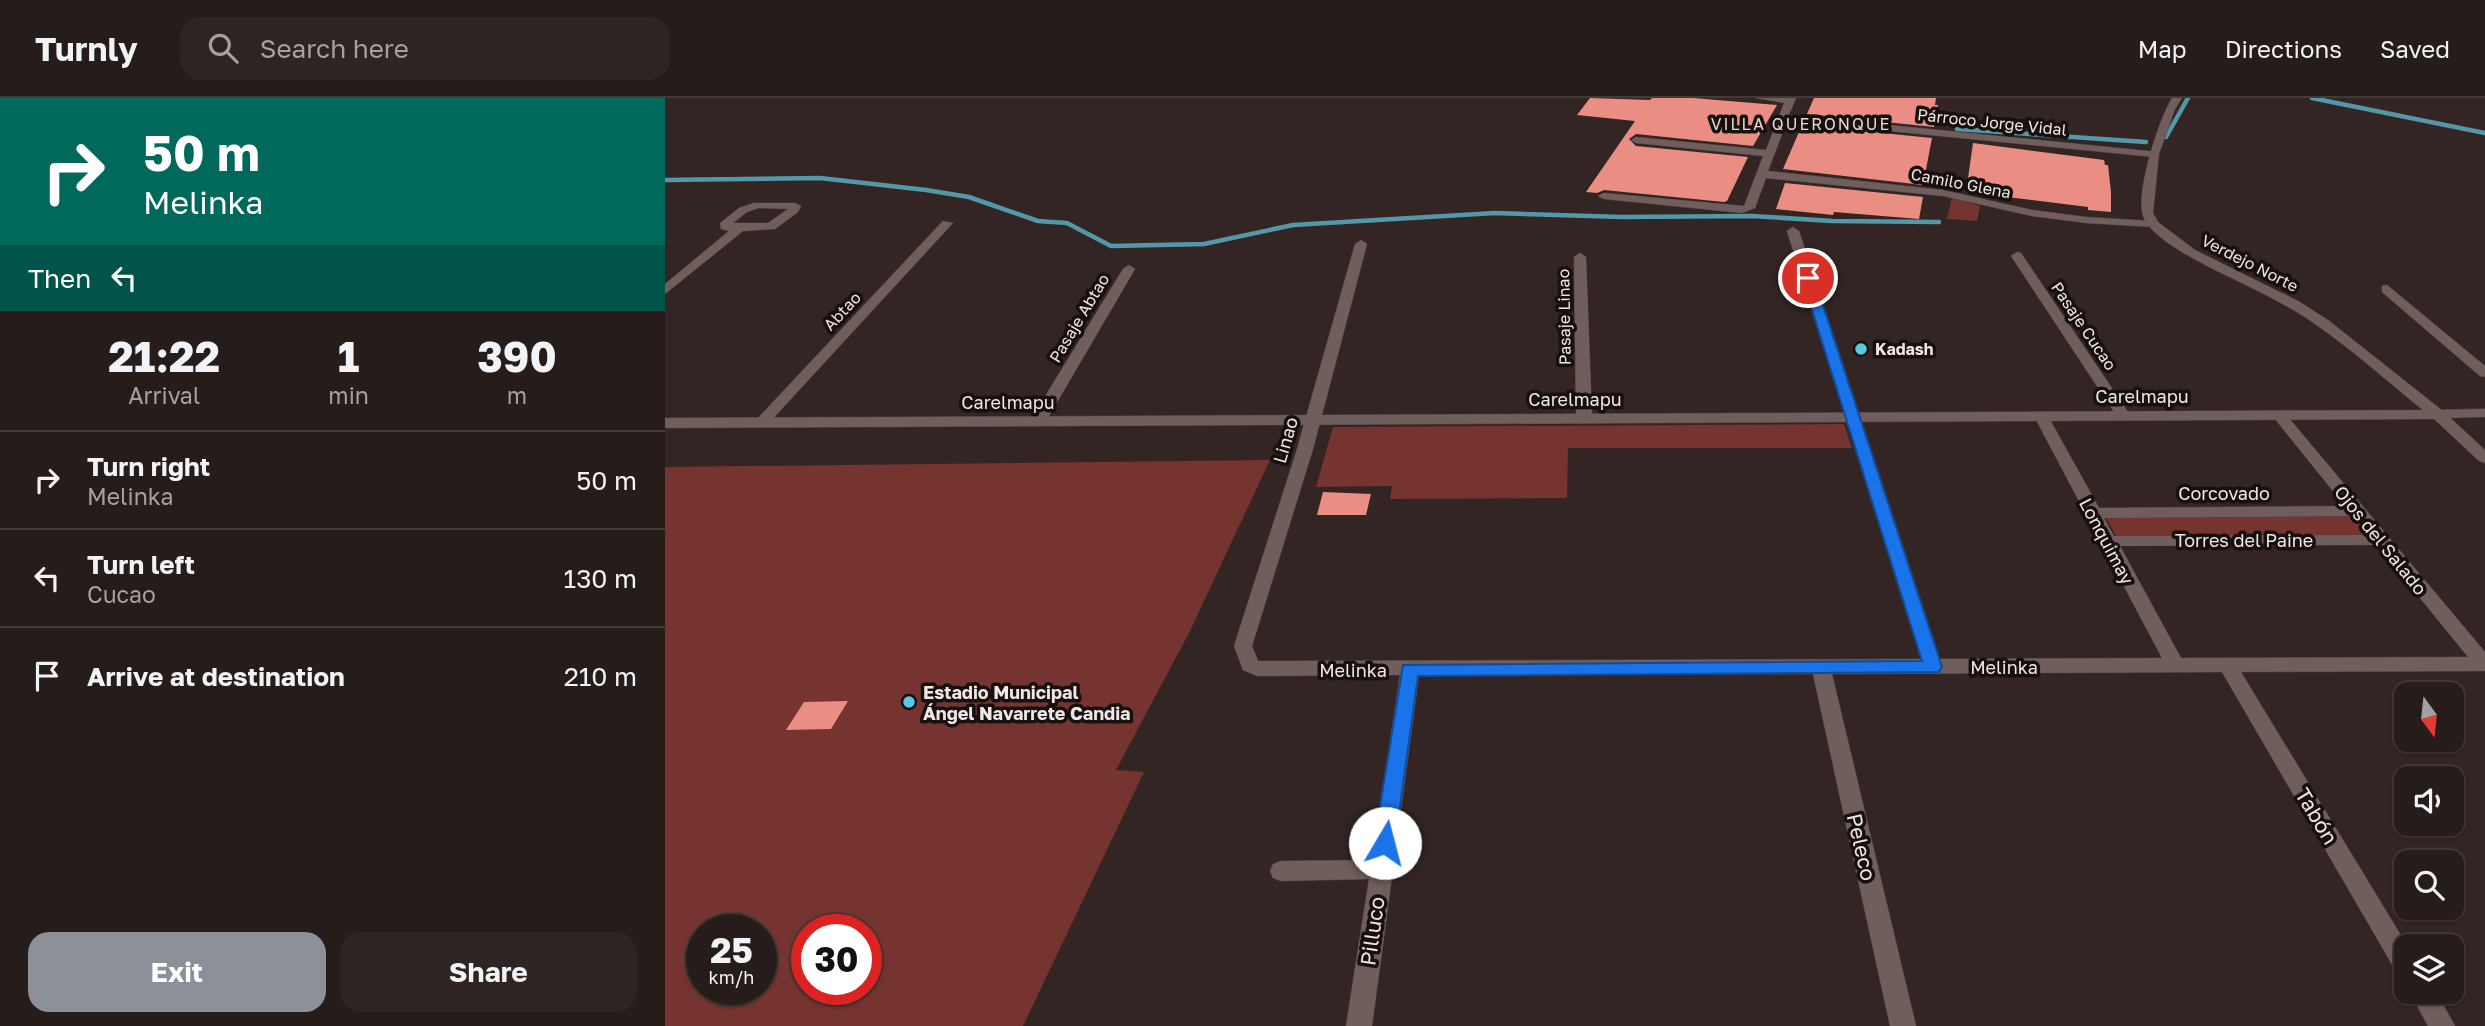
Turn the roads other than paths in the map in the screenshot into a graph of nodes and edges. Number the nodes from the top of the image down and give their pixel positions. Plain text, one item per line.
1 (1761, 98) edge
2 (2177, 98) edge
3 (1791, 99) edge
4 (1785, 118) junction
5 (1636, 140) dead end
6 (1770, 154) junction
7 (2154, 154) junction
8 (1762, 174) junction
9 (1604, 196) dead end
10 (947, 223) dead end
11 (2153, 224) junction
12 (738, 229) junction
13 (1793, 231) dead end
14 (1361, 244) dead end
15 (2017, 256) dead end
16 (1580, 257) dead end
17 (1129, 269) dead end
18 (2387, 289) dead end
19 (665, 290) edge
20 (2485, 373) edge
21 (2278, 414) junction
22 (2438, 414) junction
23 (2485, 414) edge
24 (2123, 415) junction
25 (2041, 416) junction
26 (1853, 417) junction
27 (1584, 418) junction
28 (1313, 419) junction
29 (1038, 421) junction
30 (762, 422) junction
31 (665, 423) edge
32 (2485, 458) edge
33 (2357, 511) junction
34 (2092, 513) junction
35 (2381, 540) junction
36 (2106, 541) junction
37 (1243, 646) joint
38 (2484, 664) edge
39 (2175, 666) junction
40 (2228, 666) junction
41 (1821, 667) junction
42 (1933, 667) junction
43 (1410, 670) junction
44 (1381, 869) junction
45 (1281, 871) dead end
46 (2394, 945) edge
47 (2429, 1004) edge
48 (1359, 1026) edge
49 (1903, 1026) edge
50 (2442, 1026) edge

1 - 3 street
2 - 7 street
3 - 4 street
4 - 6 street
4 - 7 street, Párroco Jorge Vidal
5 - 6 street
6 - 8 street
7 - 11 street
8 - 9 street
8 - 11 street, Camilo Glena
10 - 30 street, Abtao
11 - 22 street, Verdejo Norte
12 - 12 street
12 - 19 street
13 - 26 street
14 - 28 street, Linao
15 - 24 street, Pasaje Cucao
16 - 27 street, Pasaje Linao
17 - 29 street, Pasaje Abtao
18 - 20 street
21 - 22 street, Carelmapu
21 - 24 street, Carelmapu
21 - 33 street, Ojos del Salado
22 - 23 street, Carelmapu
22 - 32 street, Verdejo Norte
24 - 25 street, Carelmapu
25 - 26 street, Carelmapu
25 - 34 street, Lonquimay
26 - 27 street, Carelmapu
26 - 42 street
27 - 28 street, Carelmapu
28 - 29 street, Carelmapu
28 - 37 street, Linao
29 - 30 street, Carelmapu
30 - 31 street, Carelmapu
33 - 34 street, Corcovado
33 - 35 street, Ojos del Salado
34 - 36 street, Lonquimay
35 - 36 street, Torres del Paine
35 - 38 street, Ojos del Salado
36 - 39 street, Lonquimay
37 - 43 street, Melinka
38 - 40 street, Melinka
39 - 40 street, Melinka
39 - 42 street, Melinka
40 - 46 street, Tabón
41 - 42 street, Melinka
41 - 43 street, Melinka
41 - 49 street, Peleco
43 - 44 street, Pilluco
44 - 45 street
44 - 48 street, Pilluco
47 - 50 street

